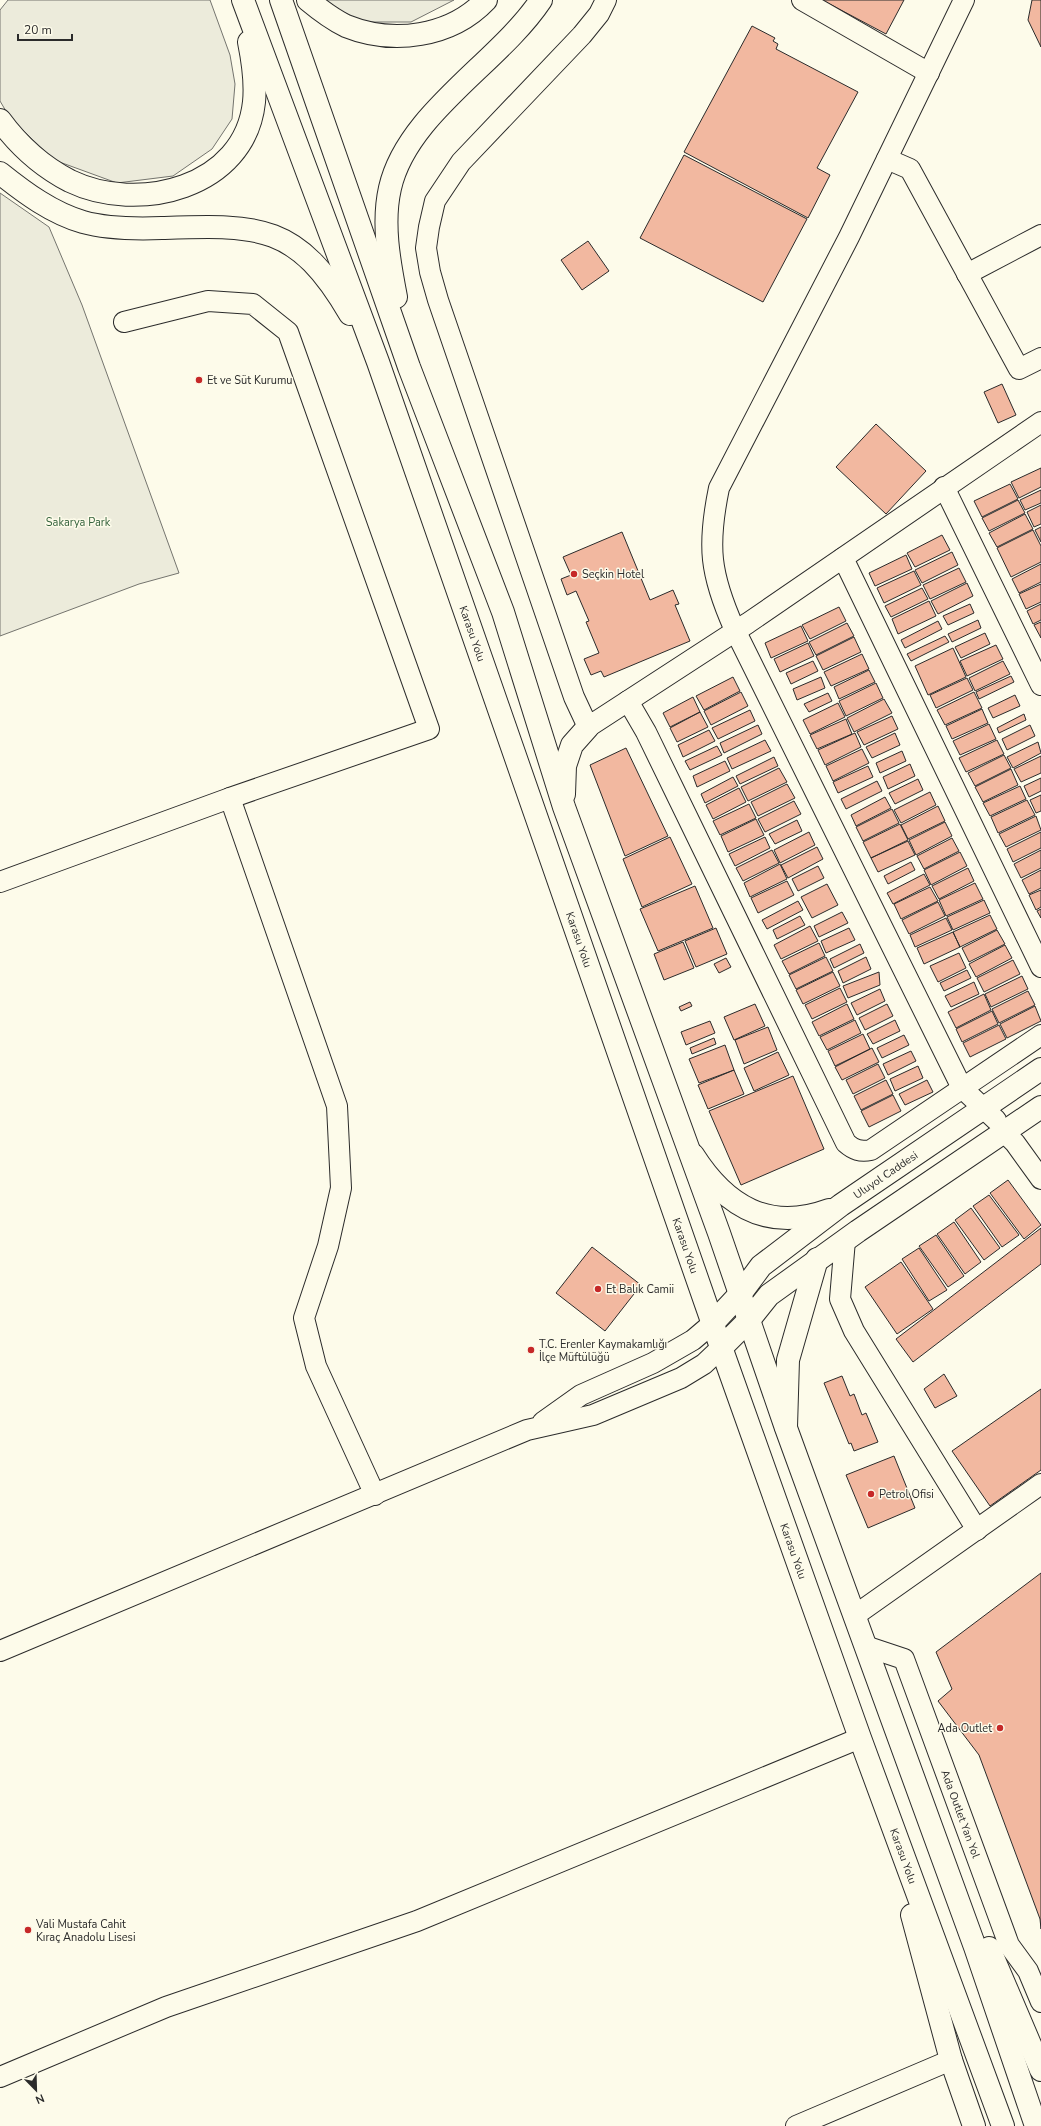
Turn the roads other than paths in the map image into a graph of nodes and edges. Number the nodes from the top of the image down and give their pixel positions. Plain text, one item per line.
1 (242, 0) edge
2 (281, 0) edge
3 (308, 0) edge
4 (486, 0) edge
5 (541, 0) edge
6 (606, 0) edge
7 (802, 0) edge
8 (964, 0) edge
9 (929, 72) junction
10 (0, 120) edge
11 (887, 159) junction
12 (0, 173) edge
13 (1041, 235) edge
14 (967, 274) junction
15 (124, 322) dead end
16 (1041, 358) edge
17 (378, 362) junction
18 (409, 367) junction
19 (1041, 422) edge
20 (944, 487) junction
21 (842, 558) junction
22 (736, 631) junction
23 (1041, 685) edge
24 (628, 701) junction
25 (588, 727) junction
26 (230, 798) junction
27 (564, 807) junction
28 (0, 882) edge
29 (1041, 967) edge
30 (1041, 1034) edge
31 (1041, 1069) edge
32 (1041, 1082) edge
33 (962, 1088) junction
34 (1040, 1109) edge
35 (994, 1120) junction
36 (686, 1144) junction
37 (1041, 1179) edge
38 (841, 1205) junction
39 (846, 1240) junction
40 (817, 1259) junction
41 (741, 1293) junction
42 (749, 1320) junction
43 (713, 1323) junction
44 (722, 1347) junction
45 (536, 1427) junction
46 (786, 1428) junction
47 (1041, 1484) edge
48 (375, 1495) junction
49 (977, 1530) junction
50 (854, 1616) junction
51 (865, 1646) junction
52 (0, 1651) edge
53 (860, 1738) junction
54 (907, 1760) junction
55 (877, 1782) junction
56 (1041, 2002) edge
57 (951, 2060) junction
58 (1041, 2070) edge
59 (0, 2077) edge
60 (796, 2126) edge
61 (974, 2126) edge
62 (1003, 2126) edge
63 (1036, 2126) edge

1 - 10 main road
1 - 17 main road
2 - 18 main road
3 - 4 main road
5 - 18 main road
6 - 25 street
7 - 9 street
8 - 9 street
9 - 11 street
11 - 14 street
11 - 22 street
12 - 17 main road
13 - 14 street
14 - 16 street
15 - 26 street
17 - 43 main road, Karasu Yolu
18 - 27 main road
19 - 20 street
20 - 21 street
20 - 23 street
21 - 22 street
21 - 29 street
22 - 24 street
22 - 33 street
24 - 25 street
24 - 33 street
25 - 27 main road
26 - 28 street
26 - 48 street
27 - 36 main road
30 - 33 street
31 - 35 main road, Uluyol Caddesi
32 - 35 main road
33 - 35 street
34 - 35 main road, Uluyol Caddesi
35 - 37 street
35 - 38 main road, Uluyol Caddesi
35 - 39 main road, Uluyol Caddesi
36 - 38 main road
36 - 41 main road
38 - 41 main road, Uluyol Caddesi
39 - 40 main road, Uluyol Caddesi
39 - 49 street
40 - 42 main road, Uluyol Caddesi
40 - 46 main road
41 - 42 main road
41 - 43 main road, Uluyol Caddesi
42 - 44 main road, Uluyol Caddesi
42 - 46 main road
43 - 44 main road, Karasu Yolu
43 - 45 street
44 - 45 street
44 - 53 main road, Karasu Yolu
45 - 48 street
46 - 50 main road
47 - 49 street
48 - 52 street
49 - 50 street
50 - 51 main road
51 - 54 main road
51 - 56 street, Ada Outlet Yan Yol
53 - 55 main road, Karasu Yolu
53 - 59 street
54 - 58 main road
54 - 63 main road
55 - 57 main road
55 - 62 main road, Karasu Yolu
57 - 60 street
57 - 61 main road

